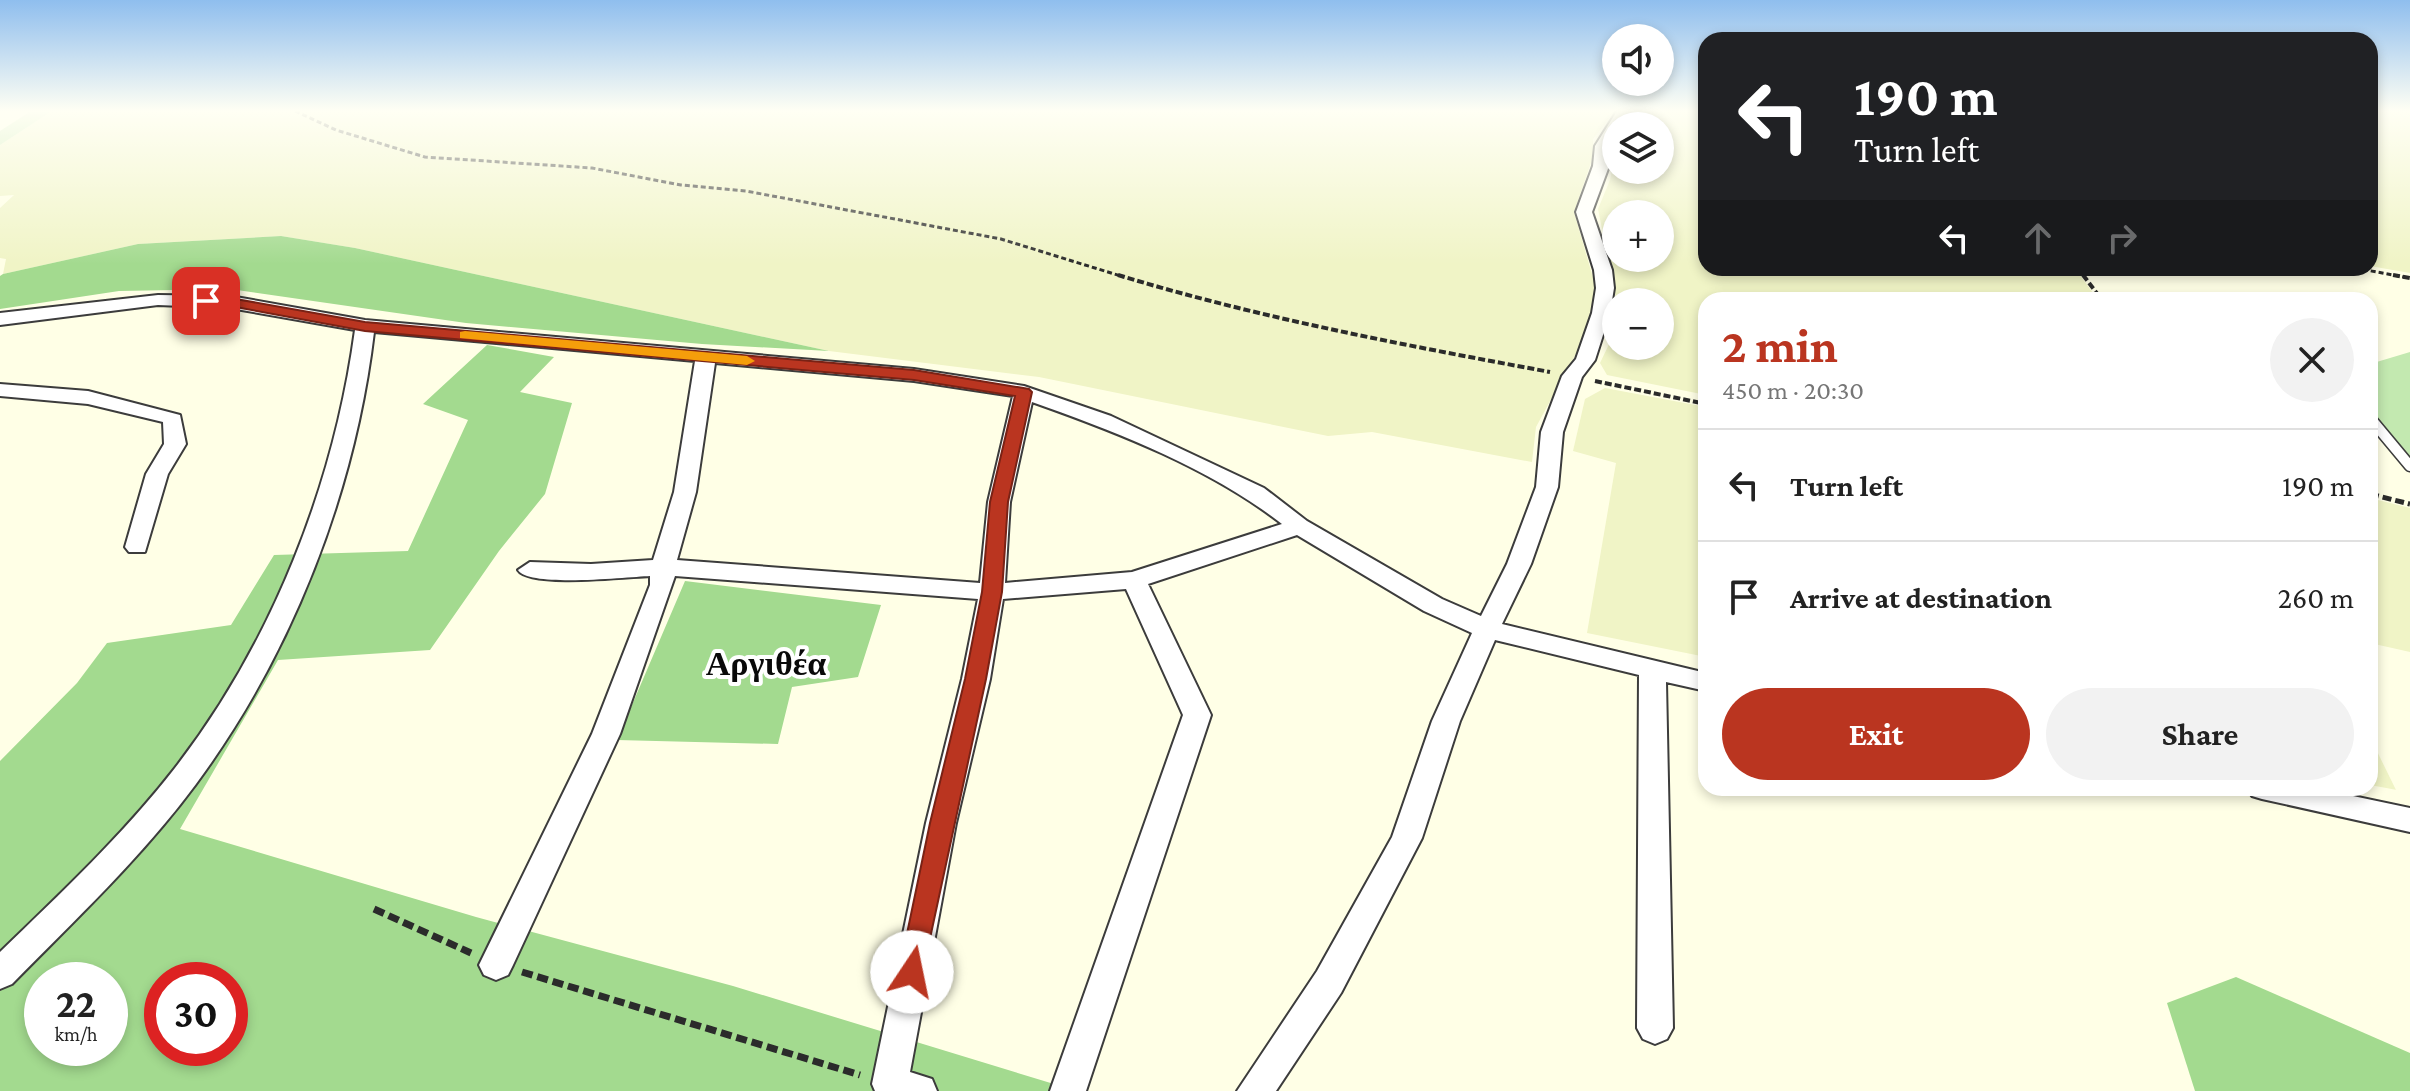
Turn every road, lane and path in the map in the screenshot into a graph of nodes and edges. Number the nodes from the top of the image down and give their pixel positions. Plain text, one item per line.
1 (500, 162) edge
2 (1601, 162) edge
3 (2378, 272) edge
4 (2410, 278) edge
5 (0, 319) edge
6 (365, 326) junction
7 (706, 357) junction
8 (1572, 376) junction
9 (0, 390) edge
10 (1024, 392) junction
11 (1698, 402) edge
12 (2378, 428) edge
13 (2410, 466) edge
14 (2378, 496) edge
15 (2410, 504) edge
16 (1299, 526) junction
17 (137, 547) dead end
18 (663, 567) junction
19 (530, 570) dead end
20 (1134, 580) junction
21 (992, 592) junction
22 (1487, 629) junction
23 (1652, 670) junction
24 (1698, 680) edge
25 (2299, 796) edge
26 (2410, 820) edge
27 (374, 909) dead end
28 (496, 965) junction
29 (0, 974) edge
30 (1655, 1028) dead end
31 (904, 1088) edge
32 (1068, 1091) edge
33 (1255, 1091) edge

1 - 8 path
2 - 8 street
3 - 4 path
5 - 6 street
6 - 7 street
6 - 29 street
7 - 10 street
7 - 18 street
8 - 11 path
8 - 22 street
9 - 17 street
10 - 16 street
10 - 21 street
12 - 13 lane
14 - 15 path
16 - 20 street
16 - 22 street
18 - 19 street
18 - 21 street
18 - 28 street
20 - 21 street
20 - 32 street
21 - 31 street
22 - 23 street
22 - 33 street
23 - 24 street
23 - 30 street
25 - 26 street
27 - 28 path
28 - 31 path

